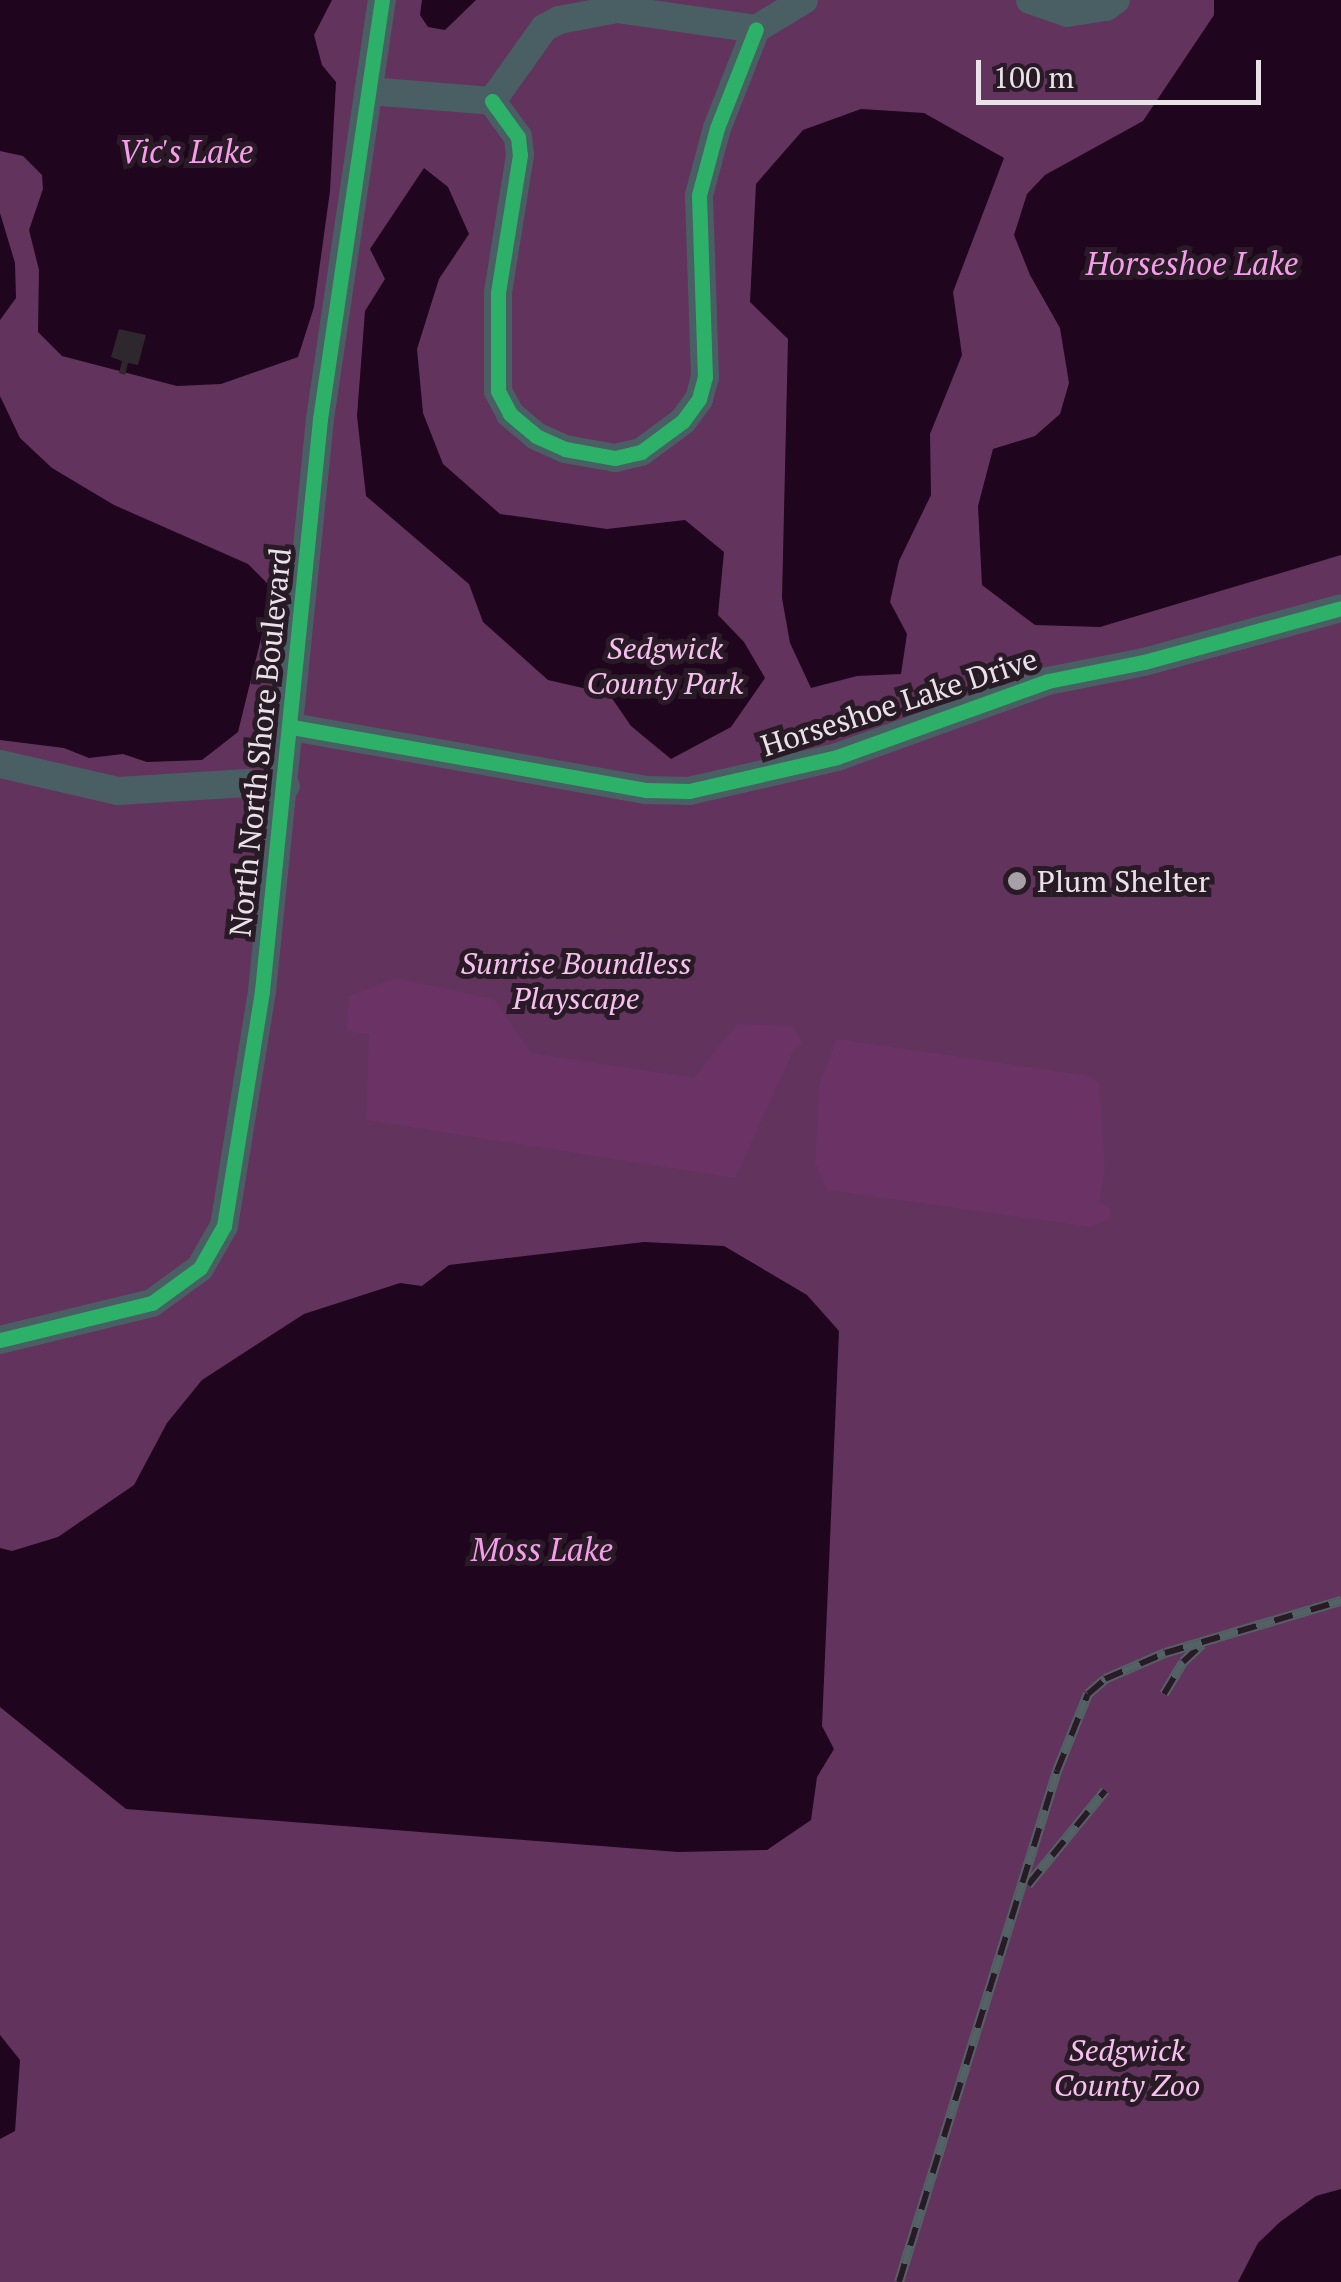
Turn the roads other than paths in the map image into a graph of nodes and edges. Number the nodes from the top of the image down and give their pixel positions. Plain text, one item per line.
1 (382, 0) edge
2 (804, 0) edge
3 (1030, 0) edge
4 (1116, 0) edge
5 (756, 29) junction
6 (368, 91) junction
7 (492, 100) junction
8 (1341, 608) edge
9 (292, 727) junction
10 (0, 764) edge
11 (286, 786) junction
12 (0, 1340) edge

1 - 6 street, North North Shore Boulevard
2 - 5 street
3 - 4 street
5 - 7 street
5 - 7 street
6 - 7 street
6 - 9 street, North North Shore Boulevard
8 - 9 street, Horseshoe Lake Drive
9 - 11 street, North North Shore Boulevard
10 - 11 street
11 - 12 street, North North Shore Boulevard

